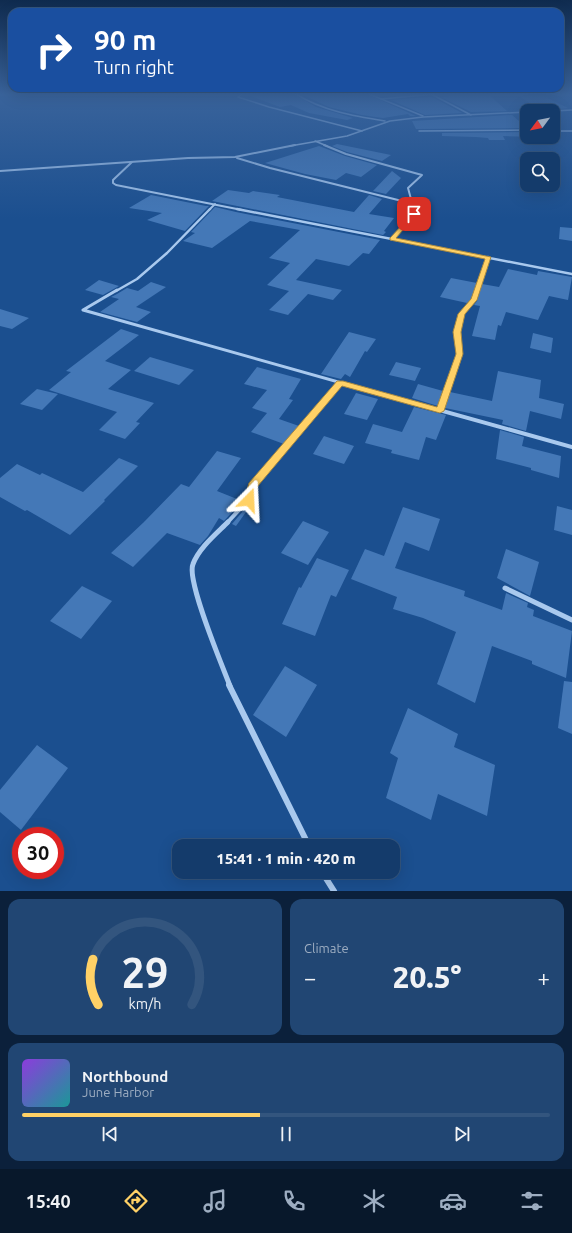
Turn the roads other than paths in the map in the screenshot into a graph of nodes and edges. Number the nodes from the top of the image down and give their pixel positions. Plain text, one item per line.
1 (348, 136) edge
2 (314, 141) junction
3 (235, 157) junction
4 (133, 161) junction
5 (0, 171) edge
6 (410, 203) junction
7 (215, 204) junction
8 (392, 239) junction
9 (488, 257) junction
10 (572, 274) edge
11 (340, 383) junction
12 (440, 411) junction
13 (572, 447) edge
14 (505, 588) dead end
15 (572, 620) edge
16 (306, 839) edge
17 (326, 879) edge
18 (334, 891) edge

1 - 2 street
2 - 3 street
2 - 6 street
3 - 4 street
3 - 6 street
4 - 5 street
4 - 7 street
6 - 8 street
7 - 8 street
7 - 11 street
8 - 9 street
9 - 10 street
9 - 12 street
11 - 12 street
11 - 16 street
12 - 13 street
14 - 15 street
17 - 18 street

